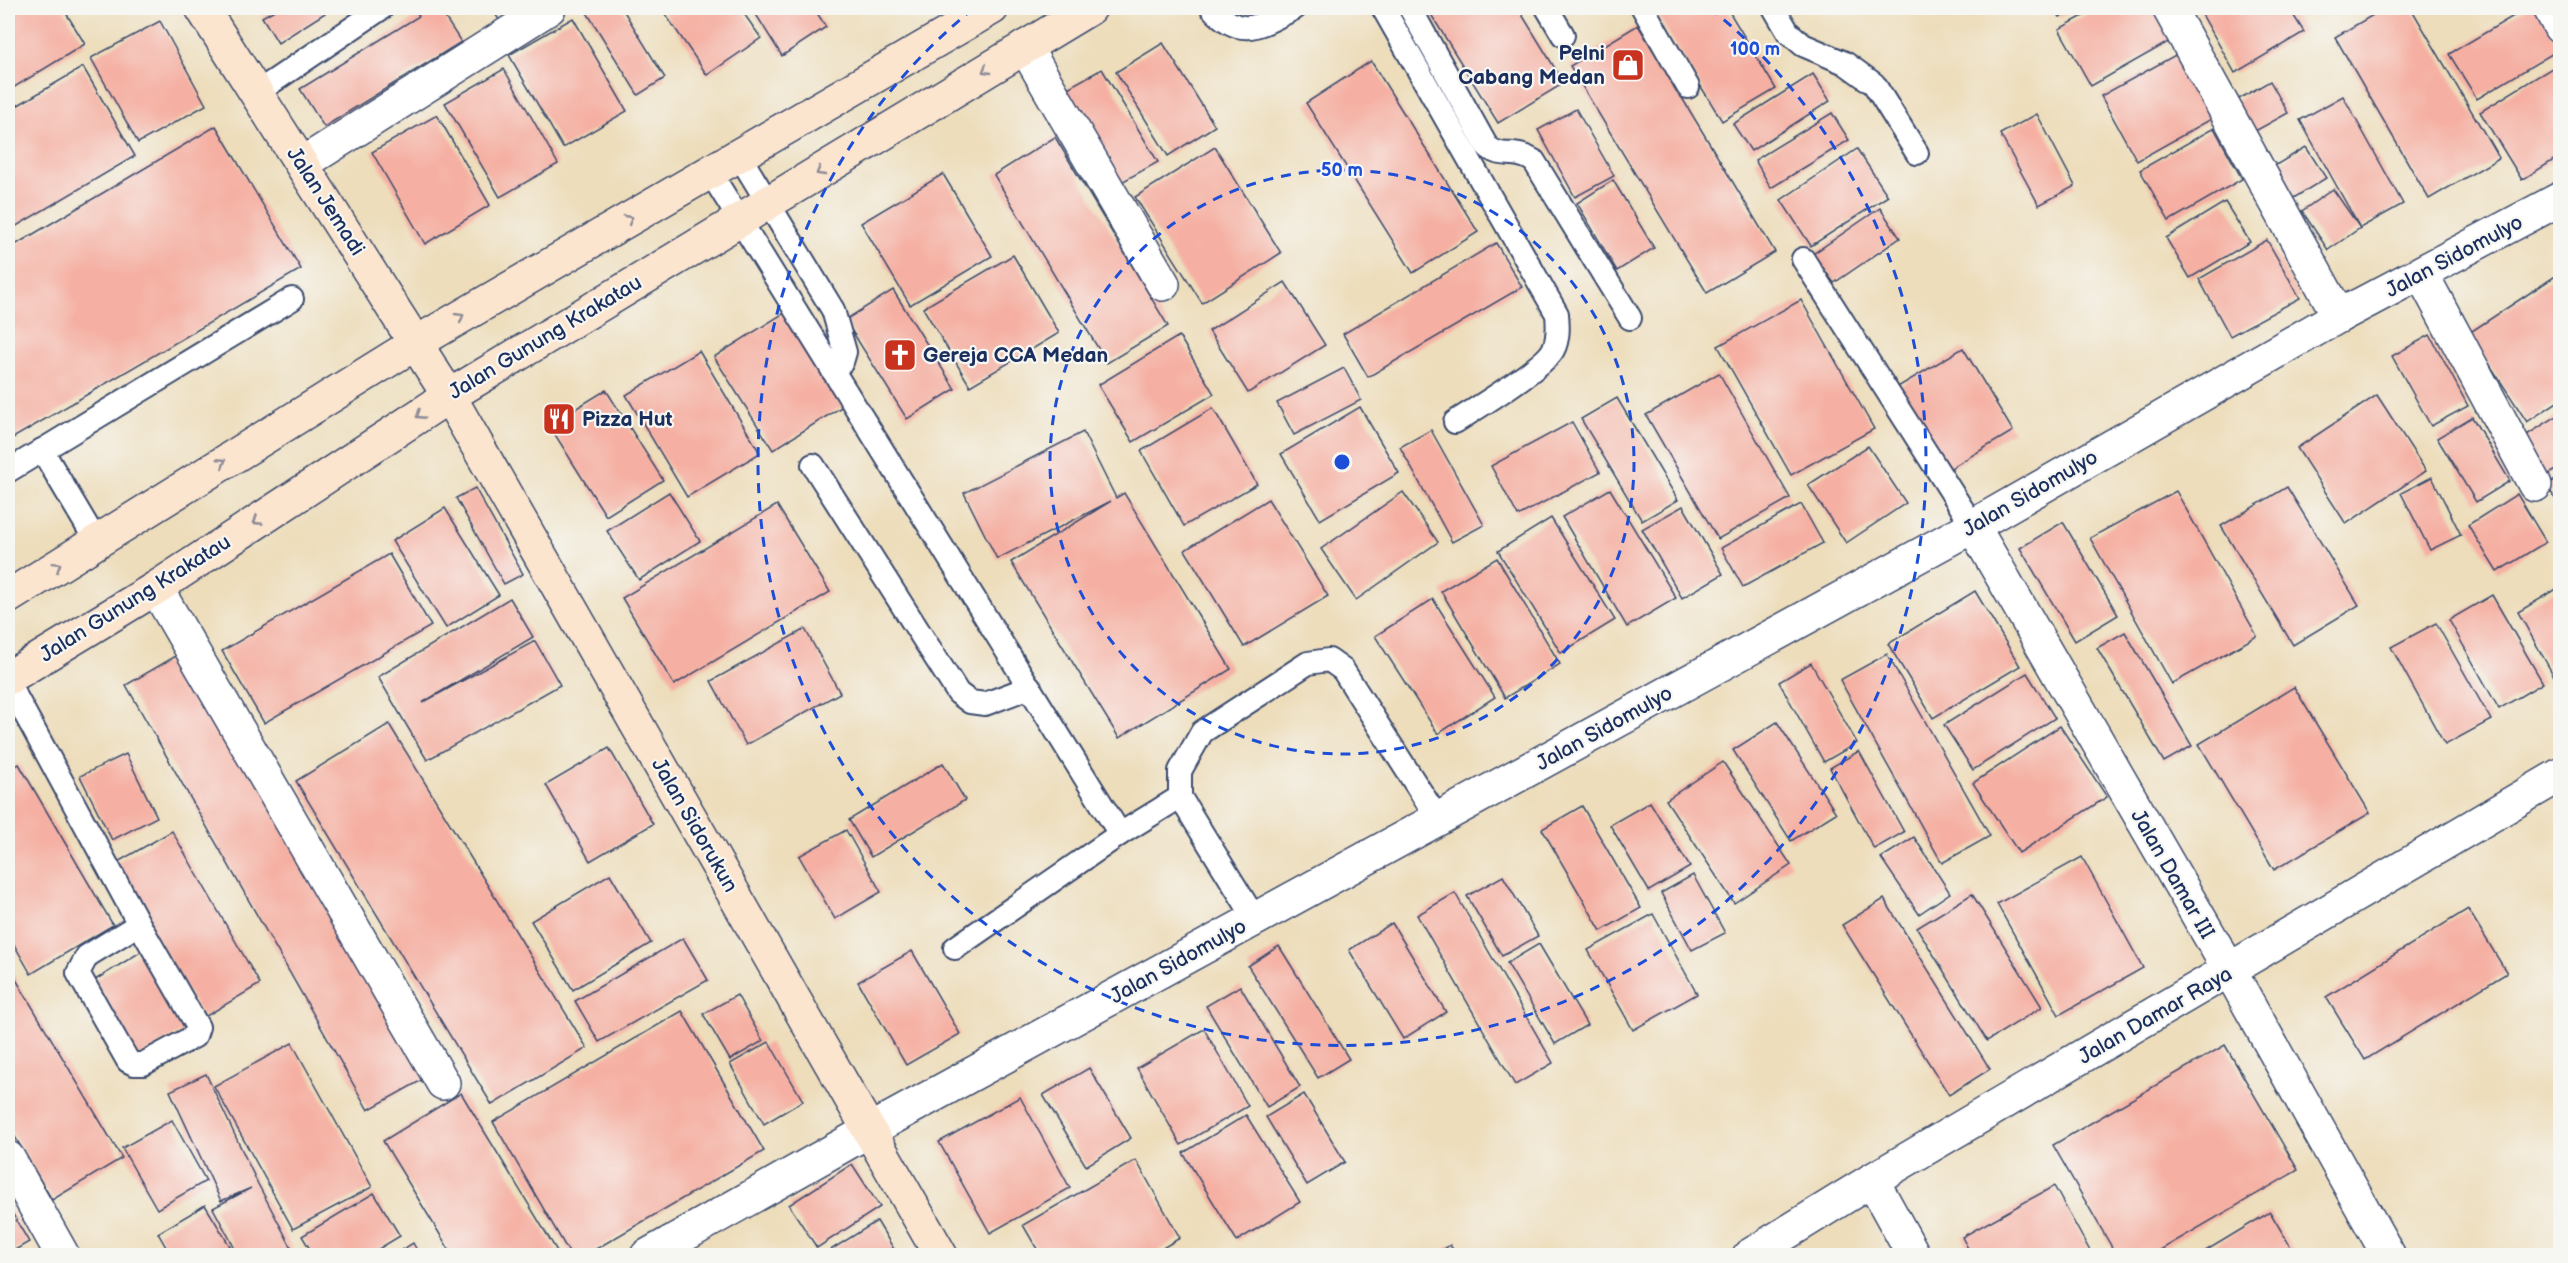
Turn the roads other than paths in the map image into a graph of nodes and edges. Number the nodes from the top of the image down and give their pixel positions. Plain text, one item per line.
1 (202, 8) edge
2 (382, 8) edge
3 (549, 8) edge
4 (992, 8) edge
5 (1090, 8) edge
6 (1212, 8) edge
7 (1295, 8) edge
8 (1383, 8) edge
9 (1410, 8) edge
10 (1547, 8) edge
11 (1643, 8) edge
12 (1773, 8) edge
13 (2169, 8) edge
14 (2550, 8) edge
15 (2560, 27) edge
16 (1563, 35) dead end
17 (1025, 47) junction
18 (1688, 87) dead end
19 (256, 93) junction
20 (1917, 153) dead end
21 (739, 155) junction
22 (303, 164) junction
23 (710, 172) junction
24 (2560, 199) edge
25 (753, 212) junction
26 (1803, 259) dead end
27 (2421, 273) junction
28 (1163, 284) dead end
29 (292, 299) dead end
30 (2339, 316) junction
31 (1630, 318) dead end
32 (416, 342) junction
33 (833, 371) junction
34 (449, 396) junction
35 (1455, 422) dead end
36 (42, 450) junction
37 (813, 465) dead end
38 (8, 471) edge
39 (2535, 485) dead end
40 (1973, 526) junction
41 (96, 541) junction
42 (156, 588) junction
43 (8, 597) edge
44 (8, 680) edge
45 (1030, 687) junction
46 (2560, 775) edge
47 (1179, 797) junction
48 (1438, 819) junction
49 (1120, 834) junction
50 (1255, 918) junction
51 (139, 924) junction
52 (955, 948) dead end
53 (2230, 972) junction
54 (443, 1083) dead end
55 (870, 1130) junction
56 (8, 1158) edge
57 (1872, 1180) junction
58 (63, 1256) edge
59 (647, 1256) edge
60 (941, 1256) edge
61 (1749, 1256) edge
62 (1914, 1256) edge
63 (2389, 1256) edge

1 - 19 main road, Jalan Jemadi
2 - 19 lane
3 - 22 street
4 - 21 main road
5 - 17 main road, Jalan Gunung Krakatau
6 - 7 lane
8 - 35 lane
9 - 31 lane
10 - 16 lane
11 - 18 lane
12 - 20 lane
13 - 30 street
14 - 15 street
17 -> 25 main road, Jalan Gunung Krakatau
17 - 28 street
19 - 22 main road, Jalan Jemadi
21 - 23 main road
21 - 25 lane
22 - 32 main road, Jalan Jemadi
23 - 25 lane
32 -> 23 main road
24 - 27 street, Jalan Sidomulyo
25 - 33 lane
25 - 33 lane
25 - 34 main road, Jalan Gunung Krakatau
26 - 40 lane
27 - 30 street, Jalan Sidomulyo
27 - 39 street
29 - 36 lane
30 - 40 street, Jalan Sidomulyo
32 - 34 main road, Jalan Jemadi
41 -> 32 main road
33 - 45 lane
34 -> 42 main road, Jalan Gunung Krakatau
34 - 55 main road, Jalan Sidorukun
36 - 38 lane
36 - 41 lane
37 - 45 lane
40 - 48 street, Jalan Sidomulyo
40 - 53 street, Jalan Damar III
43 -> 41 main road
42 - 44 main road, Jalan Gunung Krakatau
42 - 54 street
44 - 51 lane
45 - 49 lane
46 - 53 street, Jalan Damar Raya
47 - 48 lane
47 - 49 lane
47 - 50 lane
48 - 50 street, Jalan Sidomulyo
49 - 52 lane
50 - 55 street, Jalan Sidomulyo
51 - 51 lane
53 - 57 street, Jalan Damar Raya
53 - 63 street, Jalan Damar III
55 - 59 street, Jalan Sidomulyo
55 - 60 main road, Jalan Sidorukun
56 - 58 street
57 - 61 street, Jalan Damar Raya
57 - 62 street

